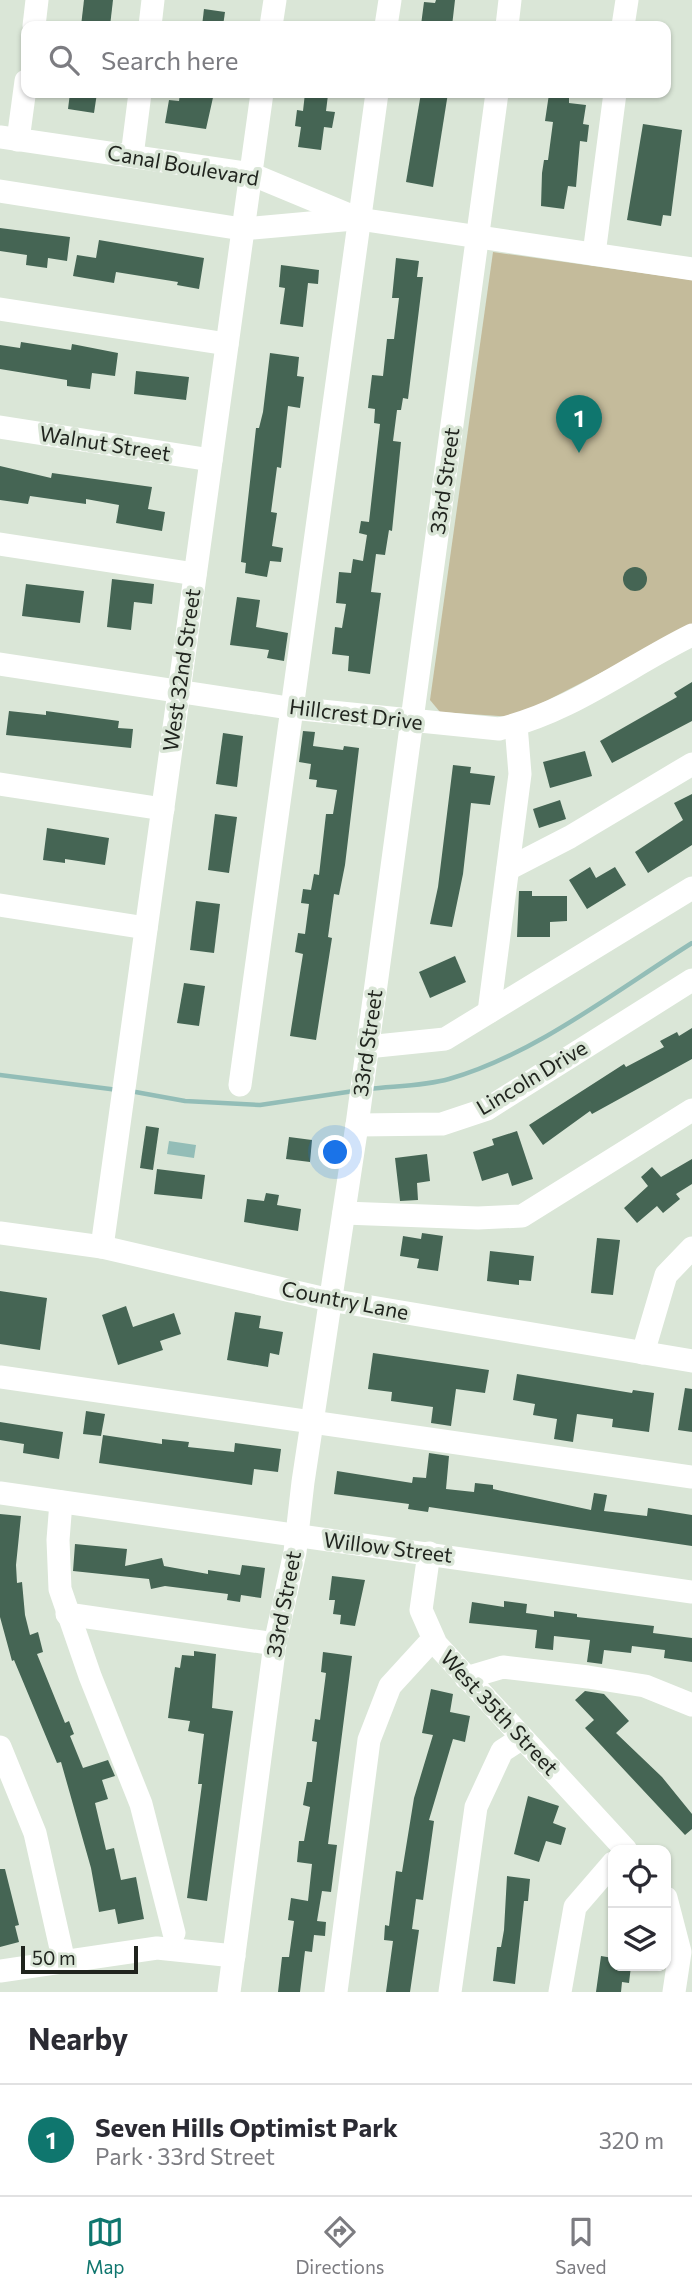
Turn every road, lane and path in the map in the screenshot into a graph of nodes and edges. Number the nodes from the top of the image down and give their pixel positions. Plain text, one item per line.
1 (37, 0) edge
2 (153, 0) edge
3 (275, 0) edge
4 (390, 0) edge
5 (510, 0) edge
6 (627, 0) edge
7 (35, 21) edge
8 (151, 21) edge
9 (272, 21) edge
10 (387, 21) edge
11 (508, 21) edge
12 (624, 21) edge
13 (21, 98) edge
14 (139, 98) edge
15 (261, 98) edge
16 (376, 98) edge
17 (496, 98) edge
18 (614, 98) edge
19 (9, 138) edge
20 (132, 156) junction
21 (251, 174) junction
22 (0, 191) edge
23 (359, 219) junction
24 (243, 229) junction
25 (477, 237) junction
26 (594, 254) junction
27 (692, 269) edge
28 (0, 309) edge
29 (227, 344) junction
30 (0, 427) edge
31 (211, 460) junction
32 (0, 544) edge
33 (195, 574) junction
34 (692, 635) edge
35 (0, 664) edge
36 (179, 691) junction
37 (292, 708) junction
38 (413, 723) junction
39 (516, 725) junction
40 (692, 764) edge
41 (0, 784) edge
42 (163, 809) junction
43 (509, 869) junction
44 (692, 888) edge
45 (0, 905) edge
46 (146, 928) junction
47 (692, 980) edge
48 (489, 1012) junction
49 (367, 1047) junction
50 (240, 1086) dead end
51 (692, 1110) edge
52 (358, 1118) junction
53 (344, 1213) junction
54 (0, 1233) edge
55 (102, 1247) junction
56 (692, 1248) edge
57 (330, 1300) junction
58 (643, 1353) junction
59 (692, 1361) edge
60 (0, 1377) edge
61 (312, 1423) junction
62 (692, 1477) edge
63 (0, 1493) edge
64 (61, 1502) junction
65 (297, 1536) junction
66 (429, 1553) junction
67 (692, 1592) edge
68 (67, 1614) junction
69 (433, 1639) junction
70 (275, 1644) junction
71 (466, 1678) junction
72 (692, 1705) edge
73 (522, 1738) junction
74 (0, 1747) edge
75 (615, 1845) edge
76 (608, 1869) edge
77 (669, 1908) edge
78 (174, 1933) dead end
79 (234, 1956) junction
80 (64, 1962) junction
81 (0, 1971) edge
82 (229, 1992) edge
83 (336, 1992) edge
84 (450, 1992) edge
85 (560, 1992) edge
86 (674, 1992) edge

1 - 7 street
2 - 8 street
3 - 9 street
4 - 10 street
5 - 11 street
6 - 12 street
13 - 19 street
14 - 20 street
15 - 21 street, West 32nd Street
16 - 23 street
17 - 25 street, 33rd Street
18 - 26 street
19 - 20 street, Canal Boulevard
20 - 21 street, Canal Boulevard
21 - 23 street, Canal Boulevard
21 - 24 street, West 32nd Street
22 - 24 street, Canal Boulevard
23 - 24 street, Canal Boulevard
23 - 25 street, Canal Boulevard
23 - 37 street
24 - 29 street, West 32nd Street
25 - 26 street, Canal Boulevard
25 - 38 street, 33rd Street
26 - 27 street, Canal Boulevard
28 - 29 street
29 - 31 street, West 32nd Street
30 - 31 street, Walnut Street
31 - 33 street, West 32nd Street
32 - 33 street
33 - 36 street, West 32nd Street
34 - 39 street, Hillcrest Drive
35 - 36 street, Hillcrest Drive
36 - 37 street, Hillcrest Drive
36 - 42 street, West 32nd Street
37 - 38 street, Hillcrest Drive
37 - 50 street
38 - 39 street, Hillcrest Drive
38 - 49 street, 33rd Street
39 - 43 street
40 - 43 street
41 - 42 street
42 - 46 street, West 32nd Street
43 - 48 street
44 - 48 street
45 - 46 street
46 - 55 street, West 32nd Street
47 - 52 street, Lincoln Drive
48 - 49 street
49 - 52 street, 33rd Street
51 - 53 street
52 - 53 street, 33rd Street
53 - 57 street, 33rd Street
54 - 55 street, Country Lane
55 - 57 street, Country Lane
56 - 58 street
57 - 58 street, Country Lane
57 - 61 street, 33rd Street
58 - 59 street, Country Lane
60 - 61 street
61 - 62 street
61 - 65 street, 33rd Street
63 - 64 street, Willow Street
64 - 65 street, Willow Street
64 - 68 street
65 - 66 street, Willow Street
65 - 70 street, 33rd Street
66 - 67 street, Willow Street
66 - 69 street, West 35th Street
68 - 70 street
68 - 78 street
69 - 71 street, West 35th Street
69 - 83 street
70 - 79 street, 33rd Street
71 - 72 street
71 - 73 street, West 35th Street
73 - 75 street, West 35th Street
73 - 84 street
74 - 80 street
76 - 85 street
77 - 86 street
79 - 80 street
79 - 82 street, 33rd Street
80 - 81 street

